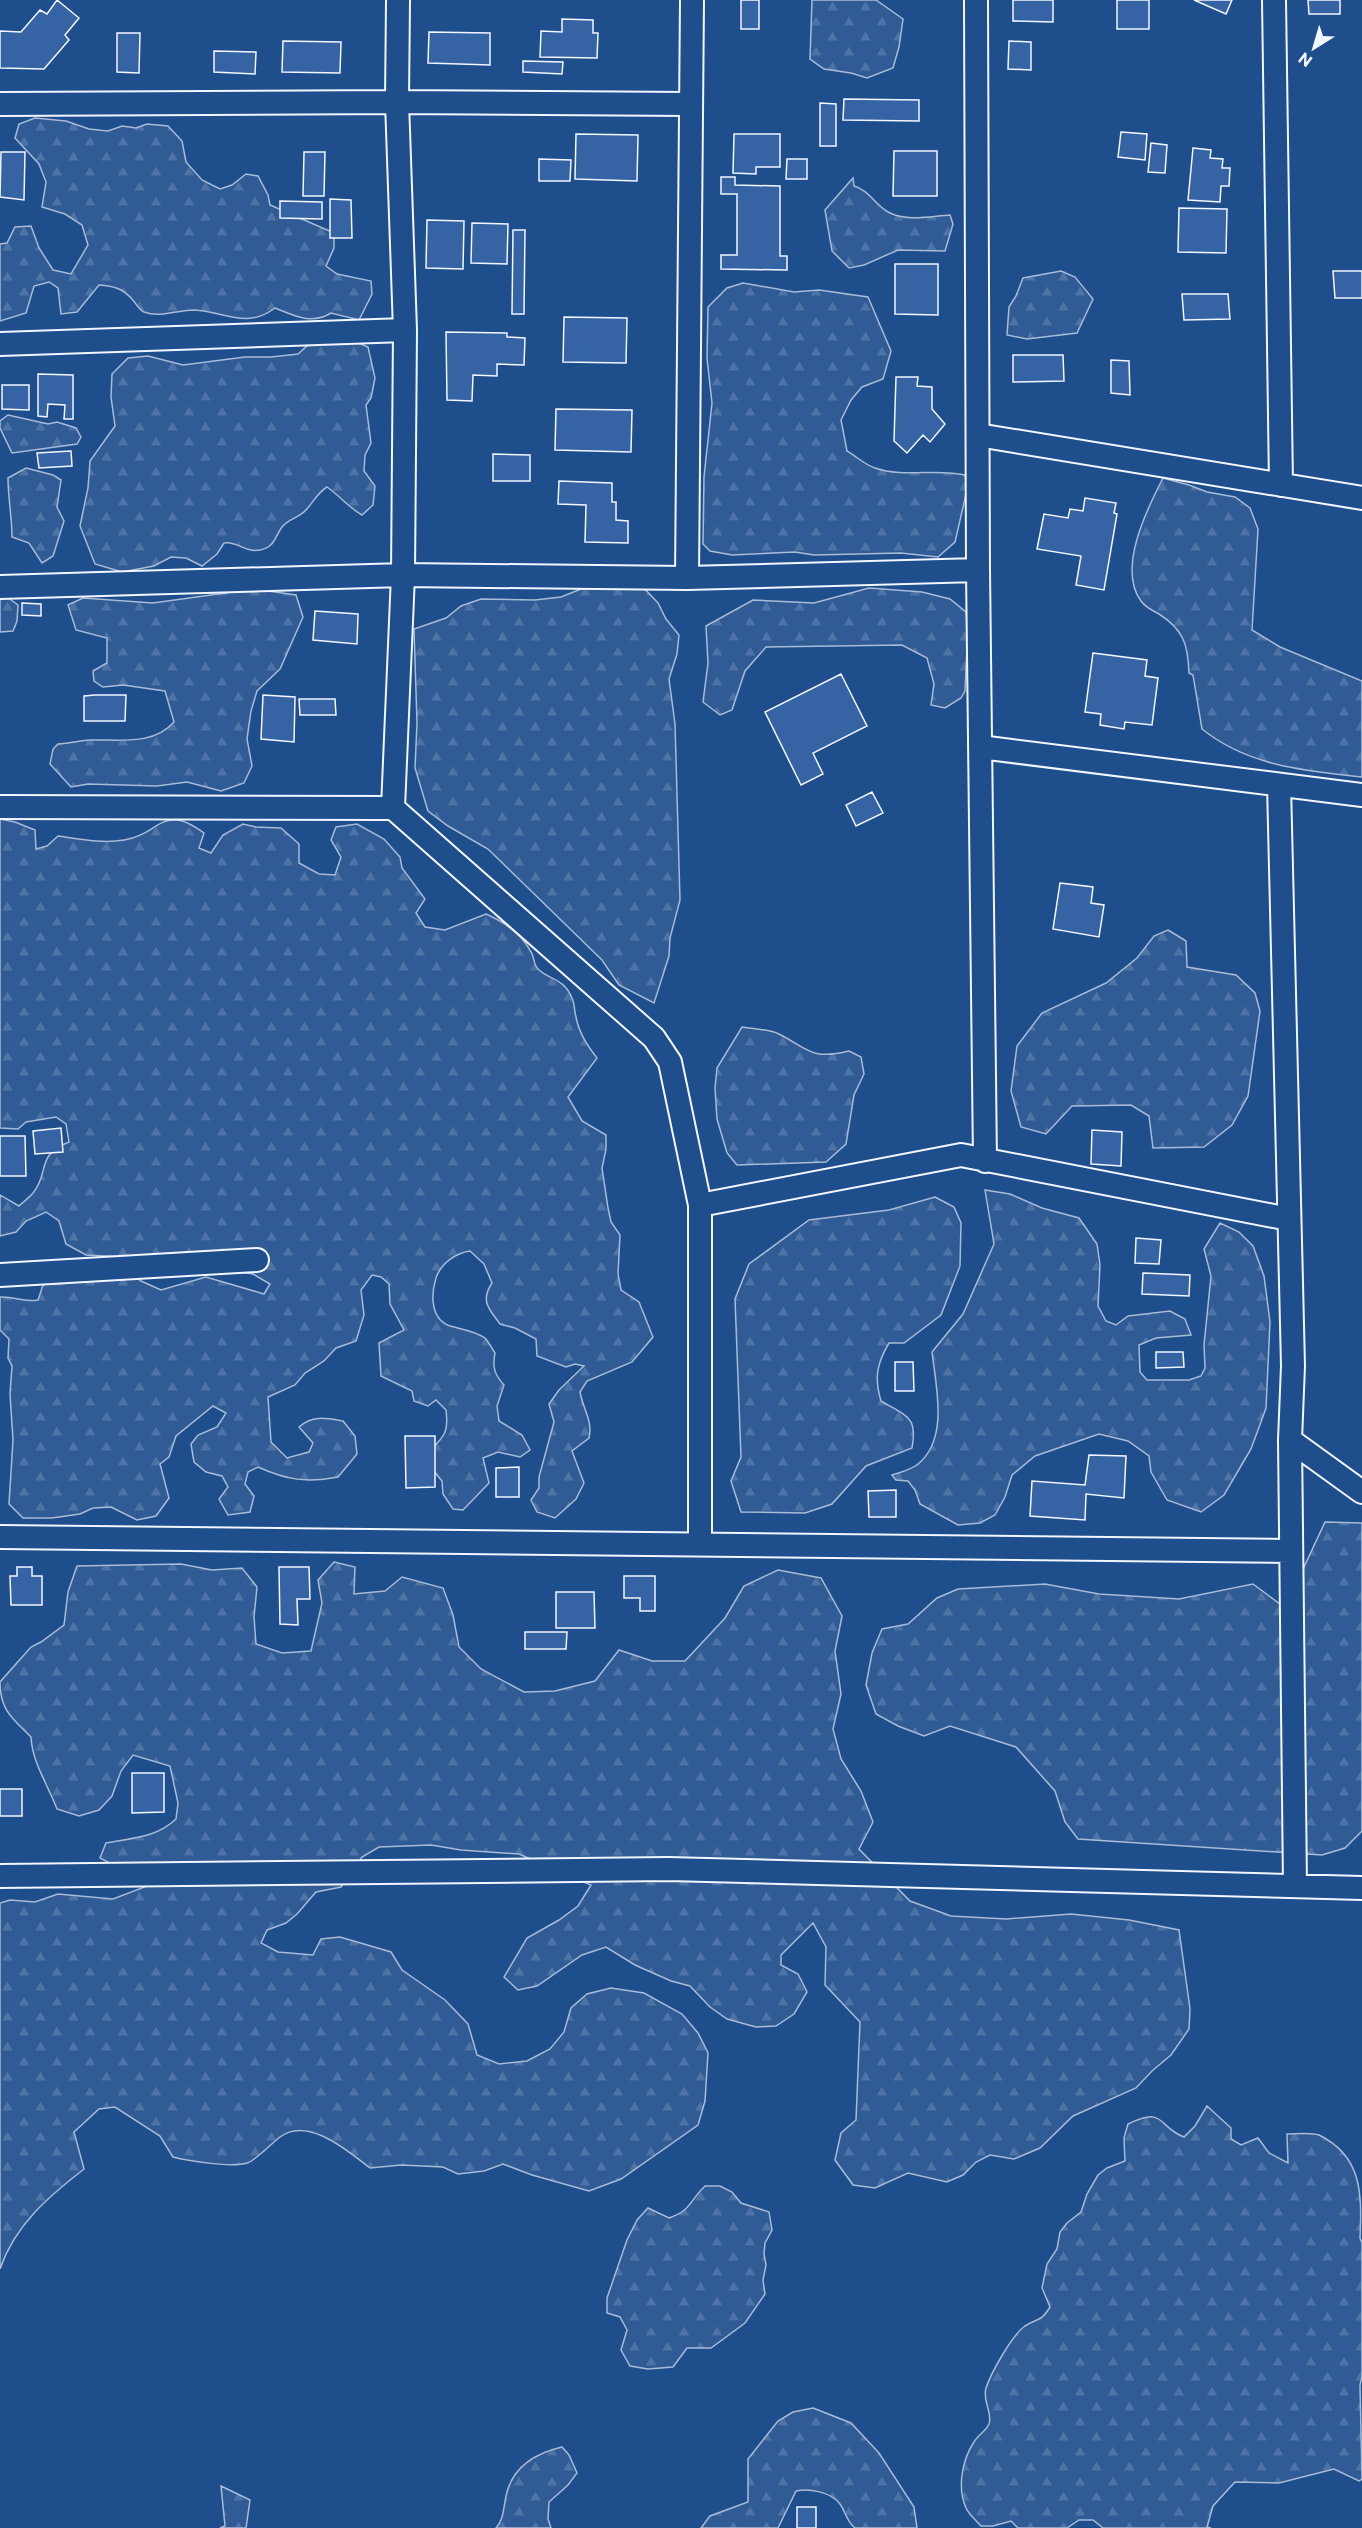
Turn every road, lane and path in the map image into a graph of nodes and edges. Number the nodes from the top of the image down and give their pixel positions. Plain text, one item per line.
1 (398, 0) edge
2 (692, 0) edge
3 (976, 0) edge
4 (1274, 0) edge
5 (397, 102) junction
6 (0, 104) edge
7 (689, 104) junction
8 (405, 330) junction
9 (0, 344) edge
10 (978, 435) junction
11 (1281, 485) junction
12 (1362, 498) edge
13 (978, 570) junction
14 (403, 575) junction
15 (687, 578) junction
16 (0, 587) edge
17 (980, 747) junction
18 (1279, 785) junction
19 (1362, 795) edge
20 (0, 807) edge
21 (393, 808) junction
22 (986, 1161) junction
23 (700, 1204) junction
24 (1289, 1219) junction
25 (257, 1260) dead end
26 (0, 1275) edge
27 (1290, 1440) junction
28 (1362, 1492) edge
29 (0, 1537) edge
30 (700, 1544) junction
31 (1291, 1551) junction
32 (0, 1876) edge
33 (1295, 1886) junction
34 (1362, 1888) edge

1 - 5 street
2 - 7 street
3 - 10 street
4 - 11 street
5 - 6 street
5 - 7 street
5 - 8 street
7 - 15 street
8 - 9 street
8 - 14 street
10 - 11 street
10 - 13 street
11 - 12 street
13 - 15 street
13 - 17 street
14 - 15 street
14 - 16 street
14 - 21 street
17 - 18 street
17 - 22 street
18 - 19 street
18 - 24 street
20 - 21 street
21 - 23 street
22 - 23 street
22 - 24 street
23 - 30 street
24 - 27 street
25 - 26 street
27 - 28 street
27 - 31 street
29 - 30 street
30 - 31 street
31 - 33 street
32 - 33 street
33 - 34 street

